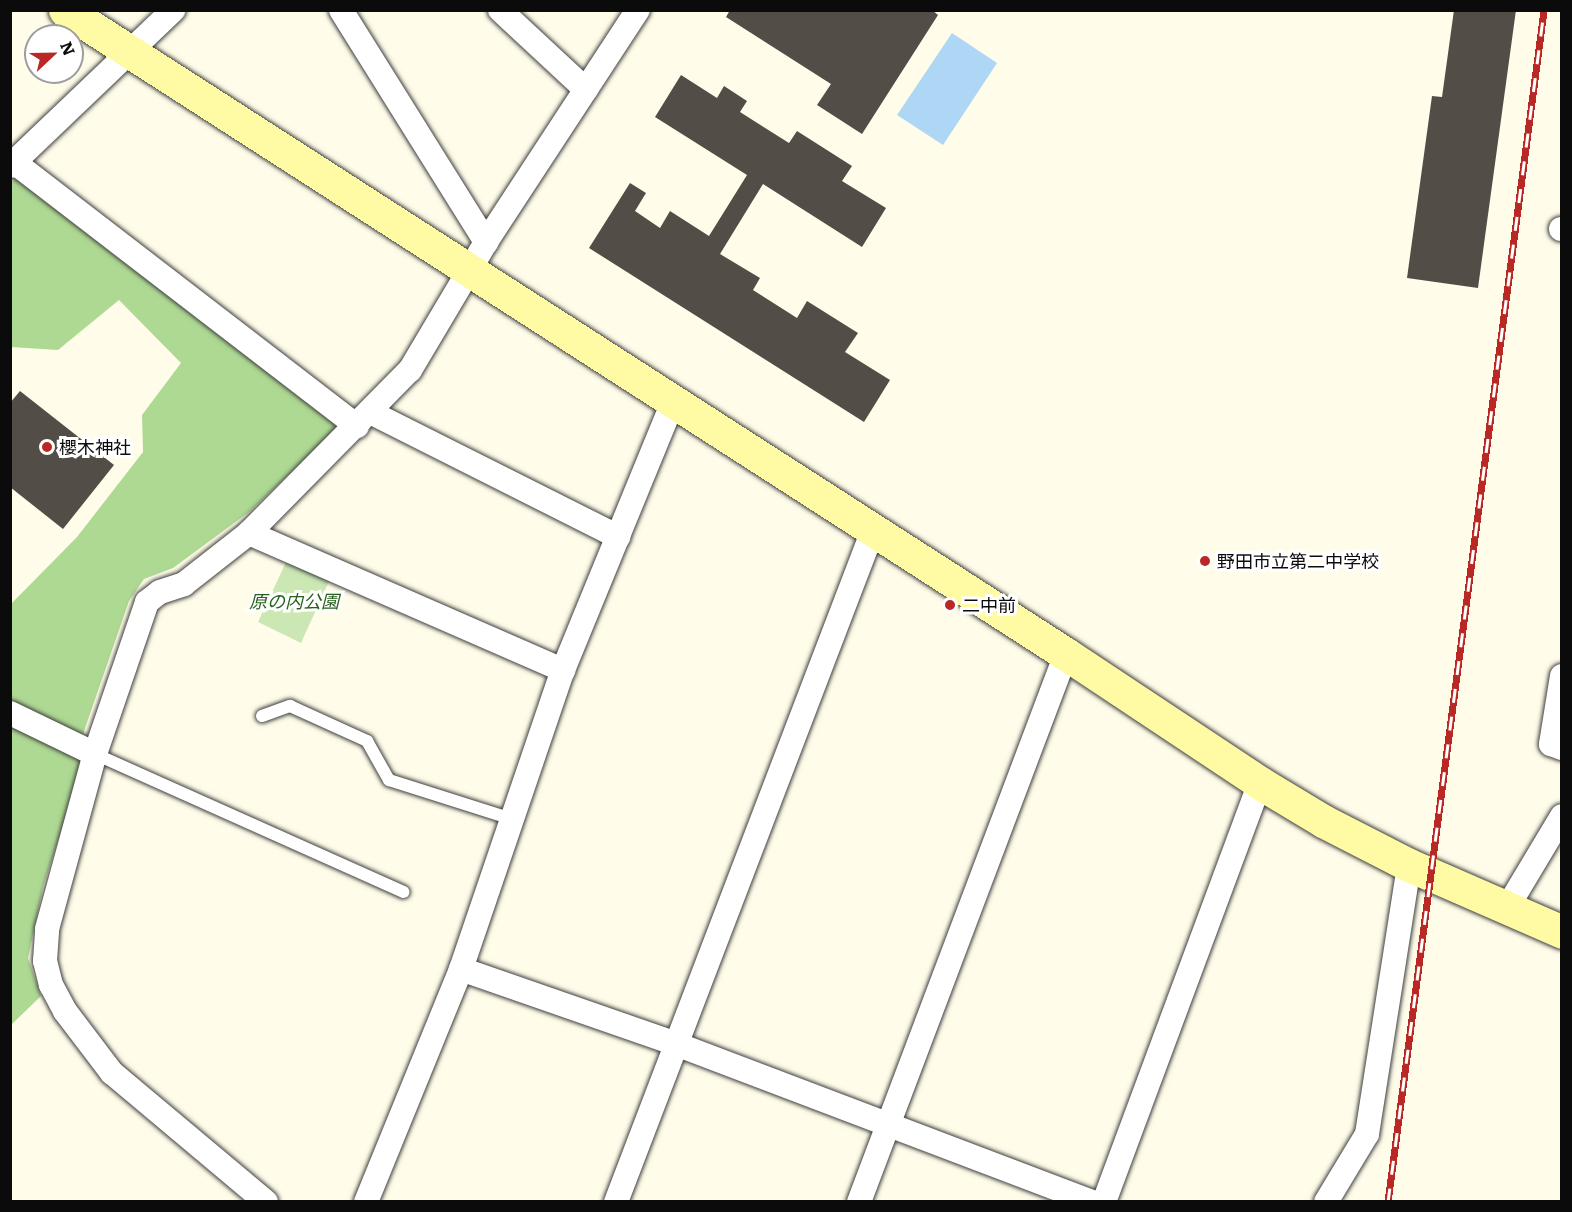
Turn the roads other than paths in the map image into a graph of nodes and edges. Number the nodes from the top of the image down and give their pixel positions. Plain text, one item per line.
1 (65, 10) edge
2 (173, 10) edge
3 (341, 10) edge
4 (500, 10) edge
5 (638, 10) edge
6 (129, 52) junction
7 (586, 90) junction
8 (12, 164) edge
9 (479, 256) junction
10 (673, 402) junction
11 (363, 419) junction
12 (873, 530) junction
13 (249, 533) junction
14 (618, 537) junction
15 (1066, 654) junction
16 (563, 670) junction
17 (1562, 676) edge
18 (10, 713) edge
19 (262, 716) dead end
20 (1562, 748) edge
21 (95, 754) junction
22 (1260, 783) junction
23 (1562, 816) edge
24 (512, 819) junction
25 (1409, 865) junction
26 (404, 891) dead end
27 (1507, 908) junction
28 (1562, 933) edge
29 (461, 969) junction
30 (676, 1044) junction
31 (889, 1124) junction
32 (266, 1202) edge
33 (366, 1202) edge
34 (616, 1202) edge
35 (859, 1202) edge
36 (1092, 1202) edge
37 (1104, 1202) edge
38 (1326, 1202) edge

1 - 6 street
2 - 6 street
3 - 9 street
4 - 7 street
5 - 7 street
6 - 8 street
6 - 9 street
7 - 9 street
8 - 11 street
9 - 10 street
9 - 11 street
10 - 12 street
10 - 14 street
11 - 13 street
11 - 14 street
12 - 15 street
12 - 30 street
13 - 16 street
13 - 21 street
14 - 16 street
15 - 22 street
15 - 31 street
16 - 24 street
17 - 20 street
18 - 21 street
19 - 24 lane
21 - 26 lane
21 - 32 street
22 - 25 street
22 - 37 street
23 - 27 street
24 - 29 street
25 - 27 street
25 - 38 street
27 - 28 street
29 - 30 street
29 - 33 street
30 - 31 street
30 - 34 street
31 - 35 street
31 - 36 street

